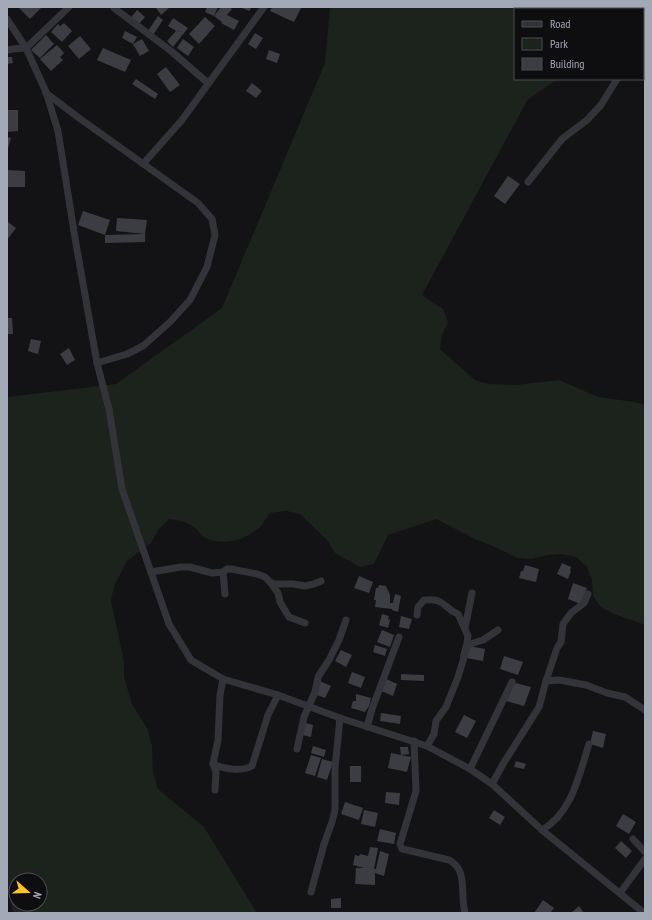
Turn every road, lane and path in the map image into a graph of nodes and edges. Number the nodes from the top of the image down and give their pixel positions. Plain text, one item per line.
1 (69, 7) edge
2 (115, 7) edge
3 (264, 7) edge
4 (7, 19) edge
5 (26, 48) junction
6 (7, 50) edge
7 (616, 80) edge
8 (208, 83) junction
9 (46, 92) junction
10 (143, 164) junction
11 (528, 182) dead end
12 (97, 363) junction
13 (151, 572) junction
14 (223, 572) junction
15 (321, 581) dead end
16 (271, 583) junction
17 (472, 593) dead end
18 (225, 594) dead end
19 (588, 594) dead end
20 (417, 615) dead end
21 (346, 620) dead end
22 (306, 624) dead end
23 (465, 628) junction
24 (498, 630) dead end
25 (399, 637) dead end
26 (467, 645) junction
27 (223, 678) junction
28 (546, 681) junction
29 (512, 682) dead end
30 (278, 695) junction
31 (308, 707) junction
32 (645, 710) edge
33 (340, 718) junction
34 (367, 727) junction
35 (414, 741) junction
36 (590, 744) dead end
37 (427, 746) junction
38 (297, 749) dead end
39 (213, 764) junction
40 (470, 769) junction
41 (492, 784) junction
42 (215, 790) dead end
43 (542, 830) junction
44 (633, 839) dead end
45 (645, 852) edge
46 (645, 859) edge
47 (311, 892) dead end
48 (620, 894) junction
49 (465, 913) edge
50 (644, 913) edge

1 - 5 street
2 - 8 street
3 - 8 street
4 - 5 street
5 - 6 street
5 - 9 street
7 - 11 street
8 - 10 street
9 - 10 street
9 - 12 street
10 - 12 street
12 - 13 street
13 - 14 street
13 - 27 street
14 - 16 street
14 - 18 street
15 - 16 street
16 - 22 street
17 - 23 street
19 - 28 street
20 - 23 street
21 - 31 street
23 - 26 street
24 - 26 street
25 - 34 street
26 - 37 street
27 - 30 street
27 - 39 street
28 - 32 street
28 - 41 street
29 - 40 street
30 - 31 street
30 - 39 street
31 - 33 street
31 - 38 street
33 - 34 street
33 - 47 street
34 - 35 street
35 - 37 street
35 - 49 street
36 - 43 street
37 - 40 street
39 - 42 street
40 - 41 street
41 - 43 street
43 - 48 street
44 - 45 street
46 - 48 street
48 - 50 street

